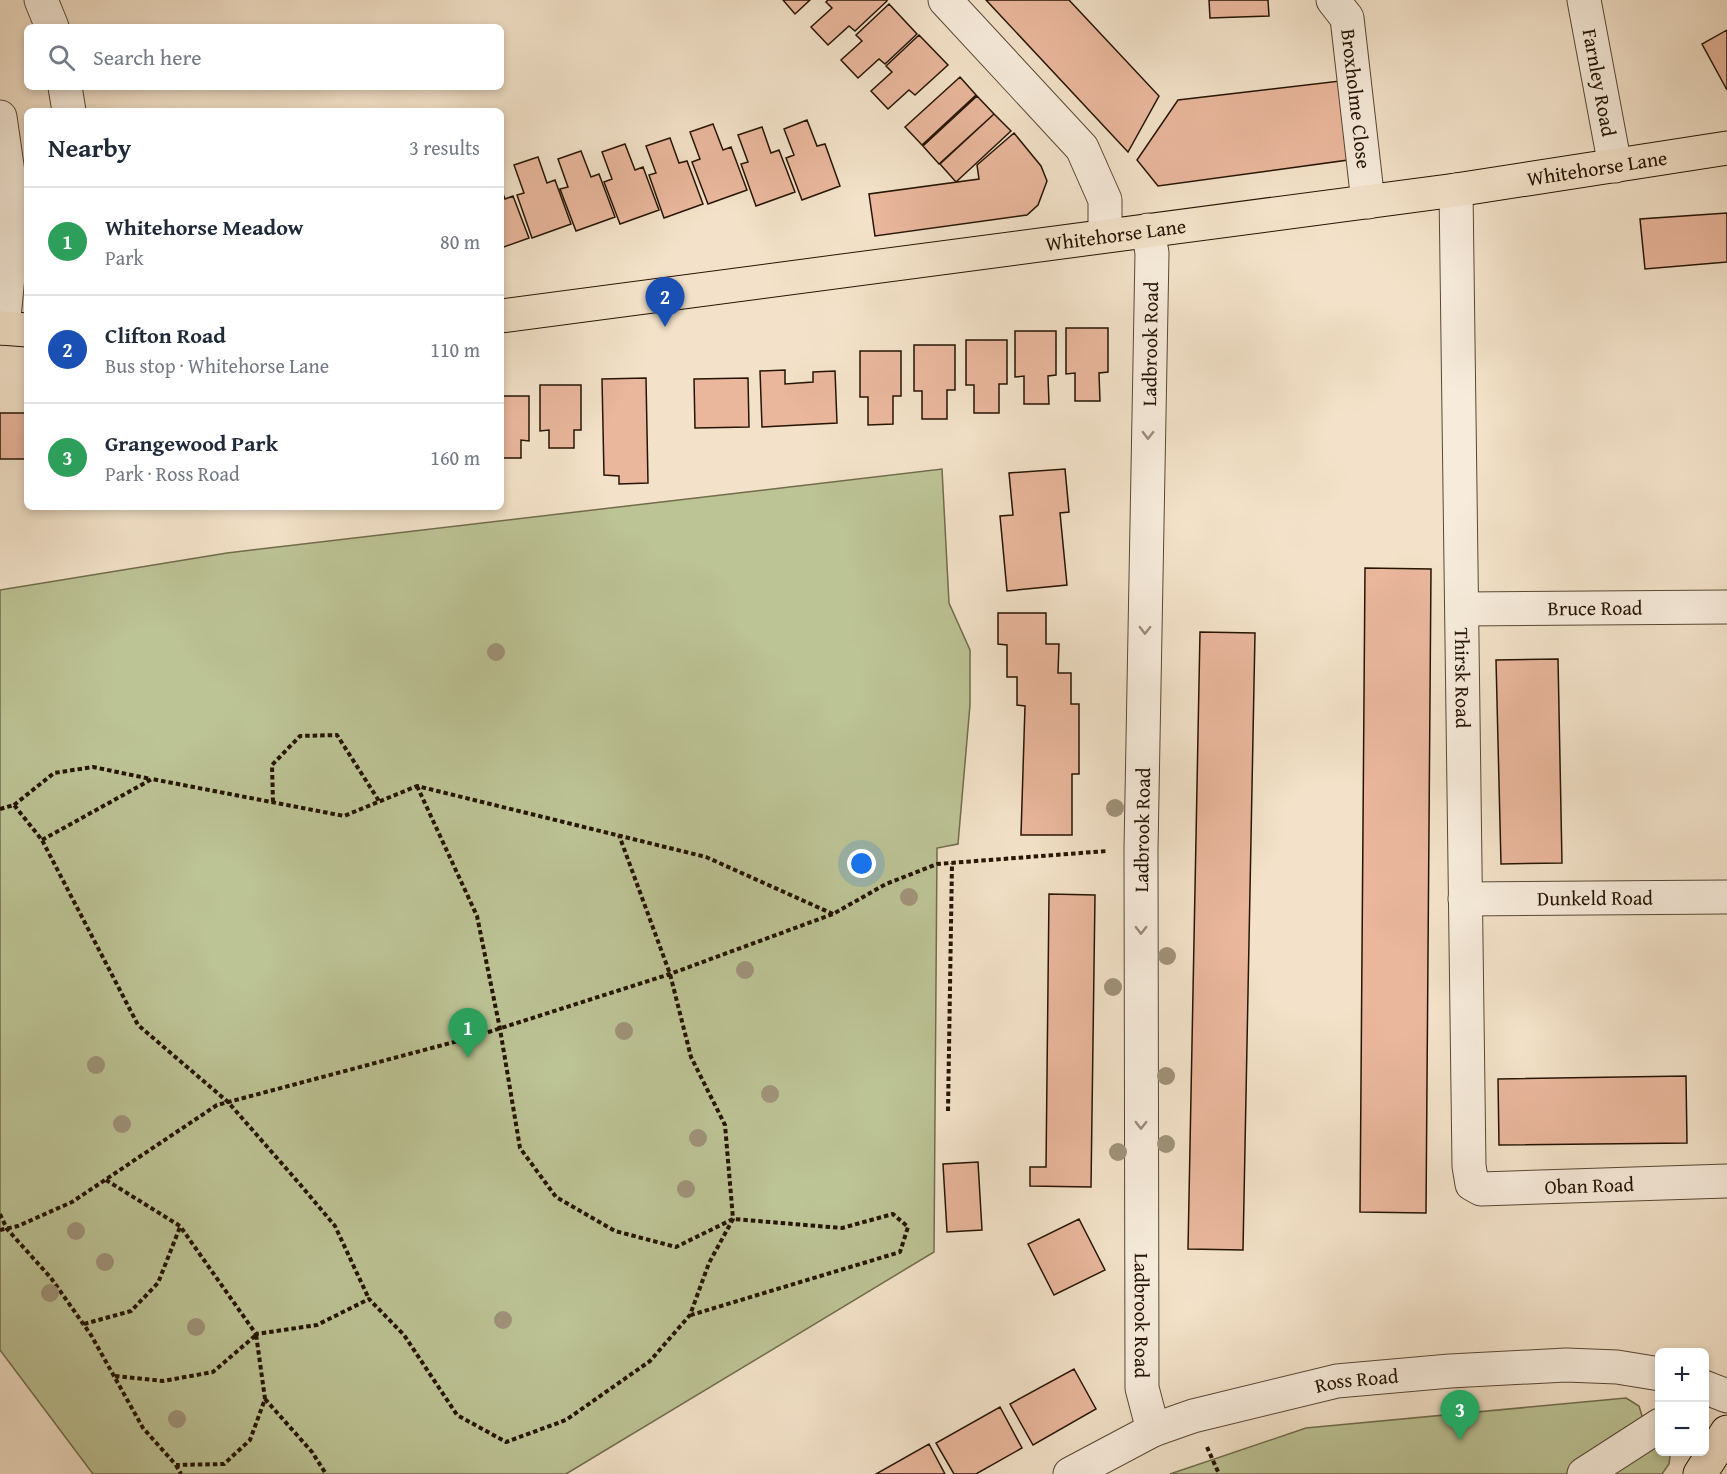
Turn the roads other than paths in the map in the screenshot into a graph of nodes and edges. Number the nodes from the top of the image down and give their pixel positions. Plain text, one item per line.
1 (41, 0) edge
2 (945, 0) edge
3 (1333, 0) edge
4 (1584, 0) edge
5 (51, 24) edge
6 (66, 90) edge
7 (68, 108) edge
8 (0, 117) edge
9 (1727, 148) edge
10 (1615, 166) junction
11 (1456, 190) junction
12 (1368, 202) junction
13 (1148, 230) junction
14 (1105, 235) junction
15 (504, 316) edge
16 (10, 329) edge
17 (1727, 607) edge
18 (1463, 609) junction
19 (1727, 897) edge
20 (1466, 899) junction
21 (1469, 1166) joint
22 (1727, 1181) edge
23 (1655, 1373) edge
24 (1709, 1389) edge
25 (1727, 1396) edge
26 (1655, 1428) edge
27 (1153, 1430) junction
28 (1727, 1432) edge
29 (1070, 1474) edge
30 (1584, 1474) edge
31 (1700, 1474) edge

1 - 5 street
2 - 14 street
3 - 12 street, Broxholme Close
4 - 10 street, Farnley Road
6 - 7 street
8 - 16 street
9 - 10 main road, Whitehorse Lane
10 - 11 main road, Whitehorse Lane
11 - 12 main road, Whitehorse Lane
11 - 18 street, Thirsk Road
12 - 13 main road, Whitehorse Lane
13 - 14 main road, Whitehorse Lane
13 -> 27 street, Ladbrook Road
14 - 15 main road, Whitehorse Lane
17 - 18 street, Bruce Road
18 - 20 street, Thirsk Road
19 - 20 street, Dunkeld Road
20 - 21 street, Thirsk Road
21 - 22 street, Oban Road
23 - 27 street, Ross Road
24 - 25 street
26 - 30 street
27 - 29 street, Ross Road
28 - 31 main road

